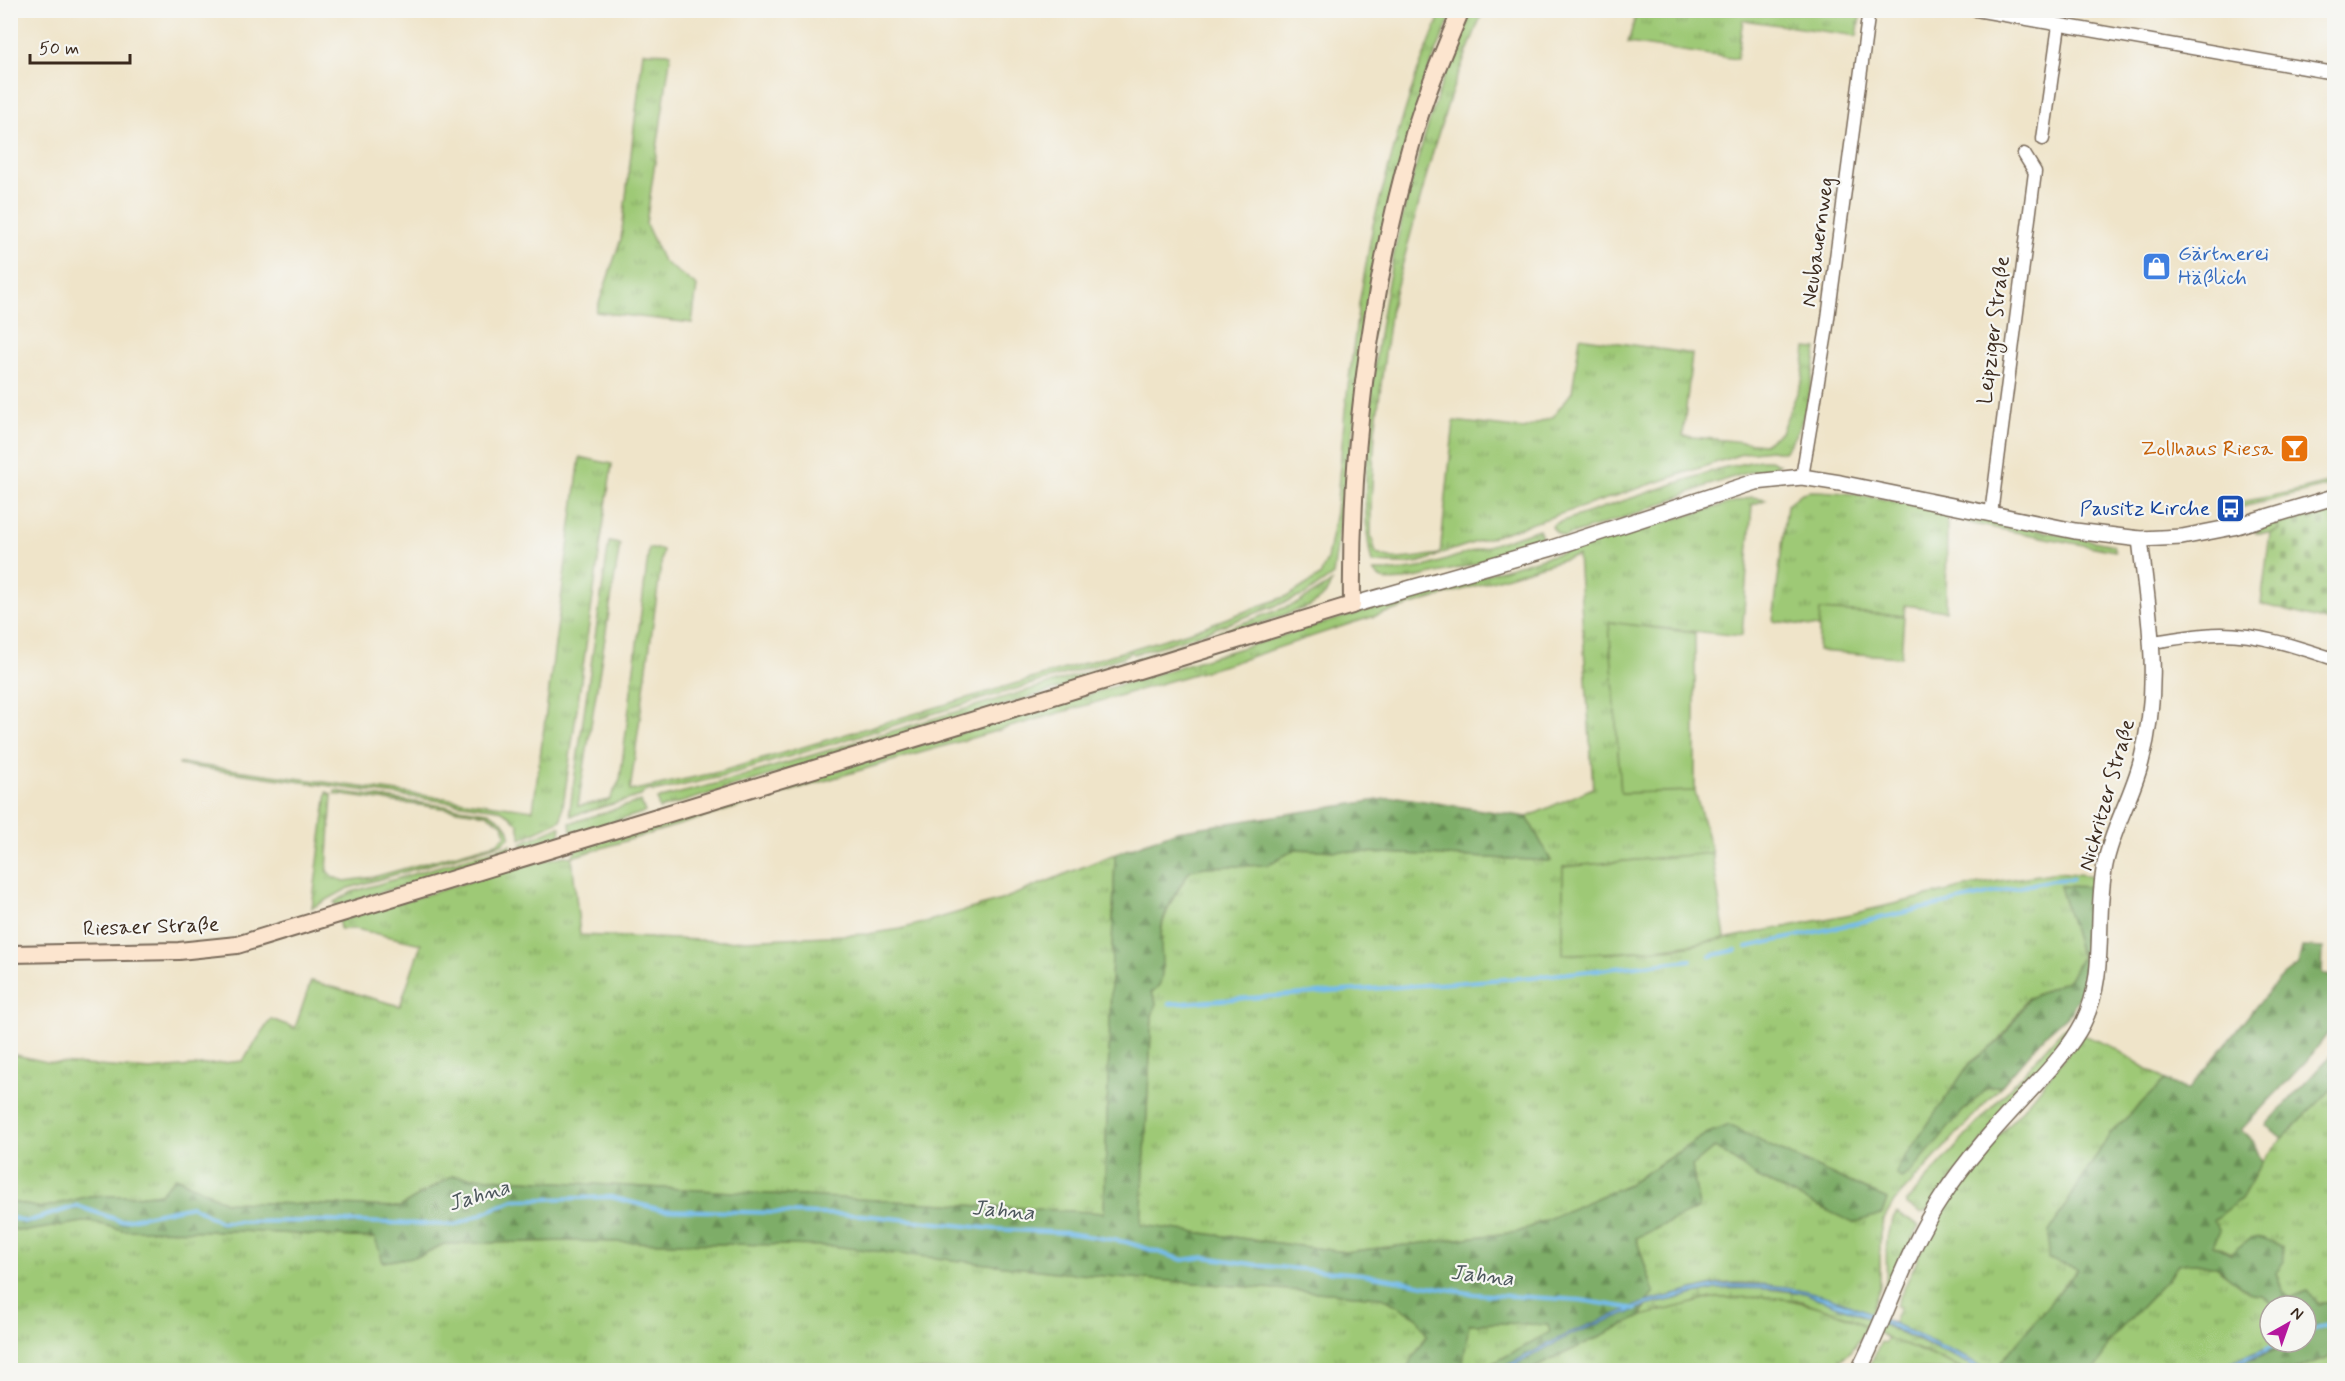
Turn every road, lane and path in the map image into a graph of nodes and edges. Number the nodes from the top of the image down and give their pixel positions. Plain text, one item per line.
1 (1461, 10) edge
2 (1869, 10) edge
3 (1976, 10) edge
4 (2003, 13) edge
5 (2059, 25) junction
6 (2334, 73) edge
7 (2043, 139) dead end
8 (2024, 154) dead end
9 (1802, 477) junction
10 (2334, 496) edge
11 (1991, 514) junction
12 (2140, 539) junction
13 (1352, 605) junction
14 (2152, 642) junction
15 (2334, 658) edge
16 (10, 954) edge
17 (1859, 1371) edge

1 - 13 main road
2 - 9 street, Neubauernweg
3 - 4 street
4 - 5 street
5 - 6 street
5 - 7 street
8 - 11 street, Leipziger Straße
9 - 11 street
9 - 13 street
10 - 12 street
11 - 12 street
12 - 14 street, Nickritzer Straße
13 - 16 main road, Riesaer Straße
14 - 15 street
14 - 17 street, Nickritzer Straße

